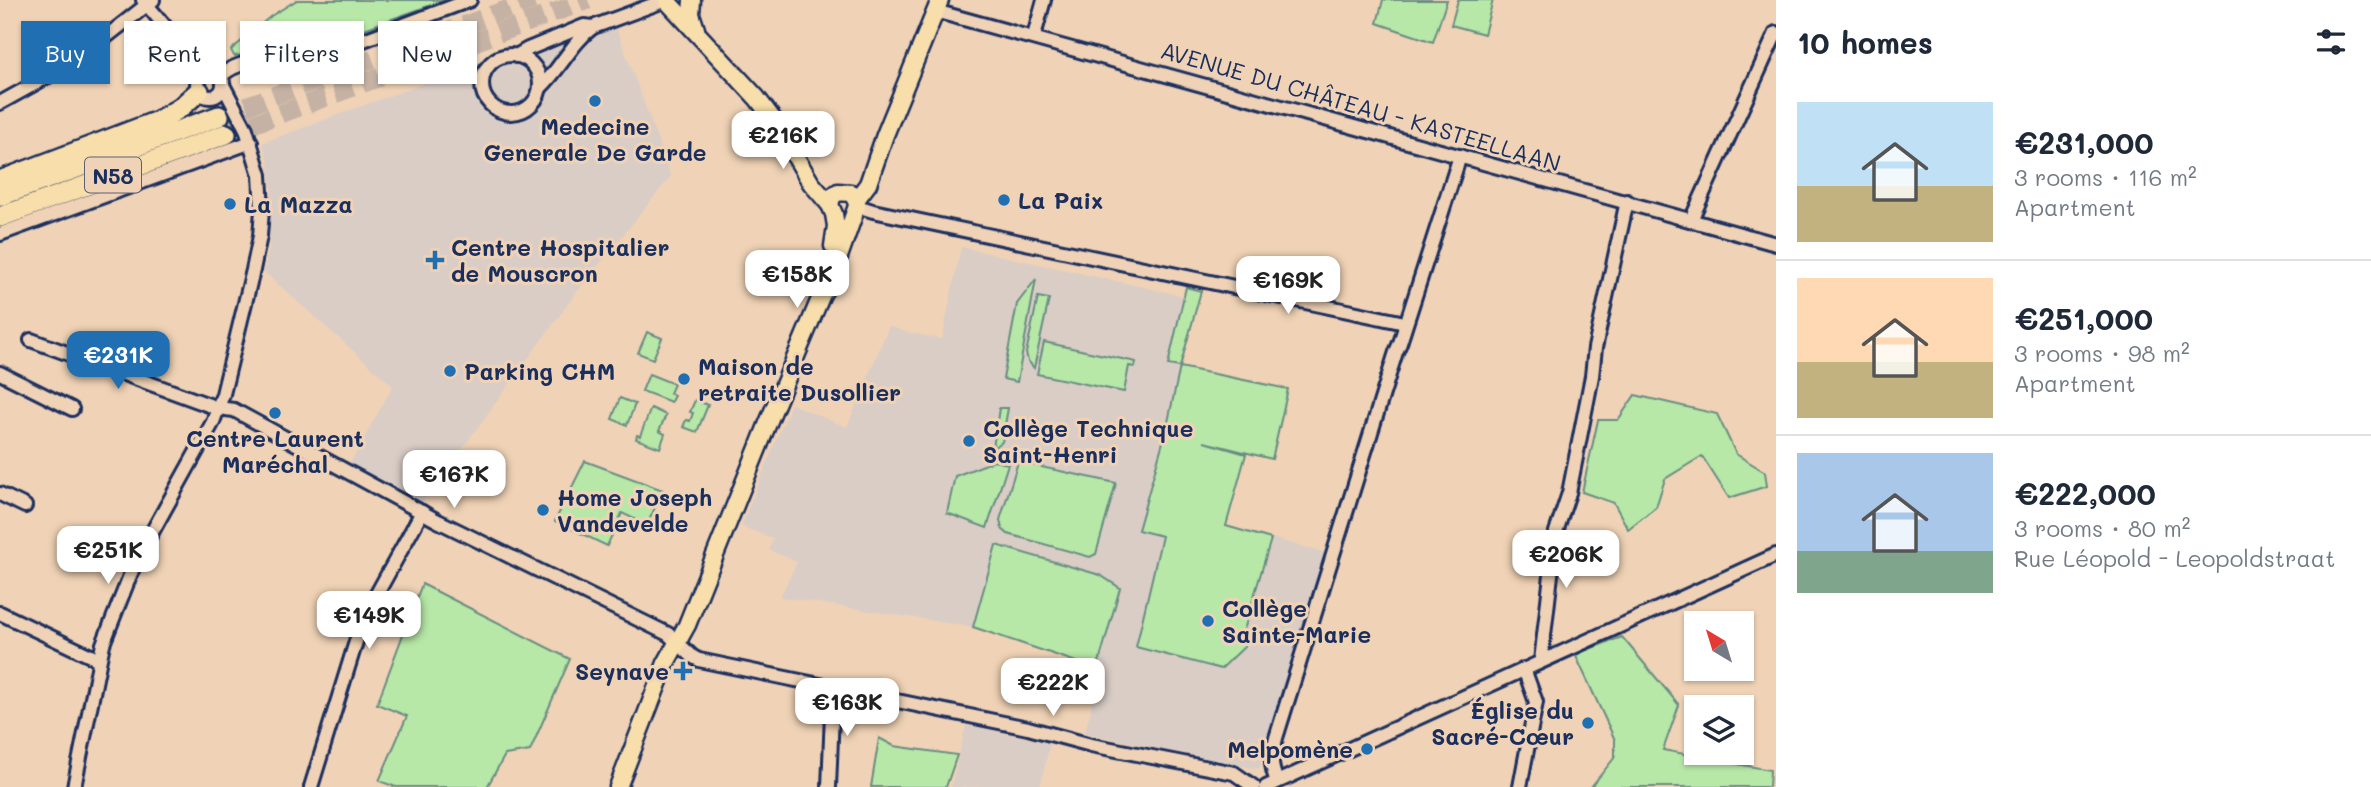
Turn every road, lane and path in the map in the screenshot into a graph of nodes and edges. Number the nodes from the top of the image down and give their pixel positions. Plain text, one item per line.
1 (470, 0) edge
2 (692, 0) edge
3 (1044, 0) edge
4 (658, 1) edge
5 (148, 2) edge
6 (937, 5) edge
7 (163, 21) edge
8 (593, 27) junction
9 (697, 31) junction
10 (570, 32) junction
11 (1776, 33) edge
12 (1034, 36) junction
13 (576, 46) junction
14 (516, 56) junction
15 (226, 72) edge
16 (210, 84) edge
17 (211, 84) edge
18 (540, 88) junction
19 (0, 103) edge
20 (226, 118) junction
21 (251, 142) junction
22 (1460, 156) junction
23 (0, 181) edge
24 (0, 196) edge
25 (1627, 201) junction
26 (855, 207) junction
27 (832, 210) junction
28 (0, 217) edge
29 (1691, 220) junction
30 (0, 234) edge
31 (1776, 244) edge
32 (822, 294) junction
33 (1405, 323) junction
34 (31, 340) dead end
35 (0, 373) edge
36 (217, 408) junction
37 (72, 410) dead end
38 (0, 494) edge
39 (24, 506) dead end
40 (422, 512) junction
41 (1776, 555) edge
42 (0, 613) edge
43 (677, 643) junction
44 (99, 660) junction
45 (1541, 661) junction
46 (1524, 669) junction
47 (833, 689) junction
48 (1271, 784) edge
49 (74, 787) edge
50 (311, 787) edge
51 (618, 787) edge
52 (829, 787) edge
53 (1254, 787) edge
54 (1520, 787) edge

1 - 15 street
2 - 9 main road
3 - 12 street
4 - 8 street
4 - 9 main road
5 - 7 street
5 - 19 street
6 - 12 street, AVENUE DU CHÂTEAU - KASTEELLAAN
6 - 26 main road
8 - 10 street
8 - 13 street
9 - 27 main road
10 - 13 street
10 - 14 street
11 - 29 street
12 - 22 street, AVENUE DU CHÂTEAU - KASTEELLAAN
13 - 18 street
14 - 18 street
14 - 18 street
16 - 23 highway
17 - 20 street
20 - 21 street
20 - 24 highway, N58
20 - 28 highway, N58
21 - 30 street
21 - 36 street
22 - 25 street, AVENUE DU CHÂTEAU - KASTEELLAAN
22 - 33 street
25 - 29 street, AVENUE DU CHÂTEAU - KASTEELLAAN
25 - 45 street
26 - 27 main road
26 - 27 main road
26 - 32 main road
26 - 33 street
27 - 32 main road
29 - 31 street, AVENUE DU CHÂTEAU - KASTEELLAAN
32 - 43 main road
33 - 48 street
34 - 36 street
35 - 37 street
36 - 40 street
36 - 44 street
38 - 39 street
40 - 43 street
40 - 50 street
41 - 45 street
42 - 44 street
43 - 47 street
43 - 51 main road
44 - 49 street
45 - 46 street
46 - 48 street
46 - 54 street
47 - 52 street
47 - 53 street

